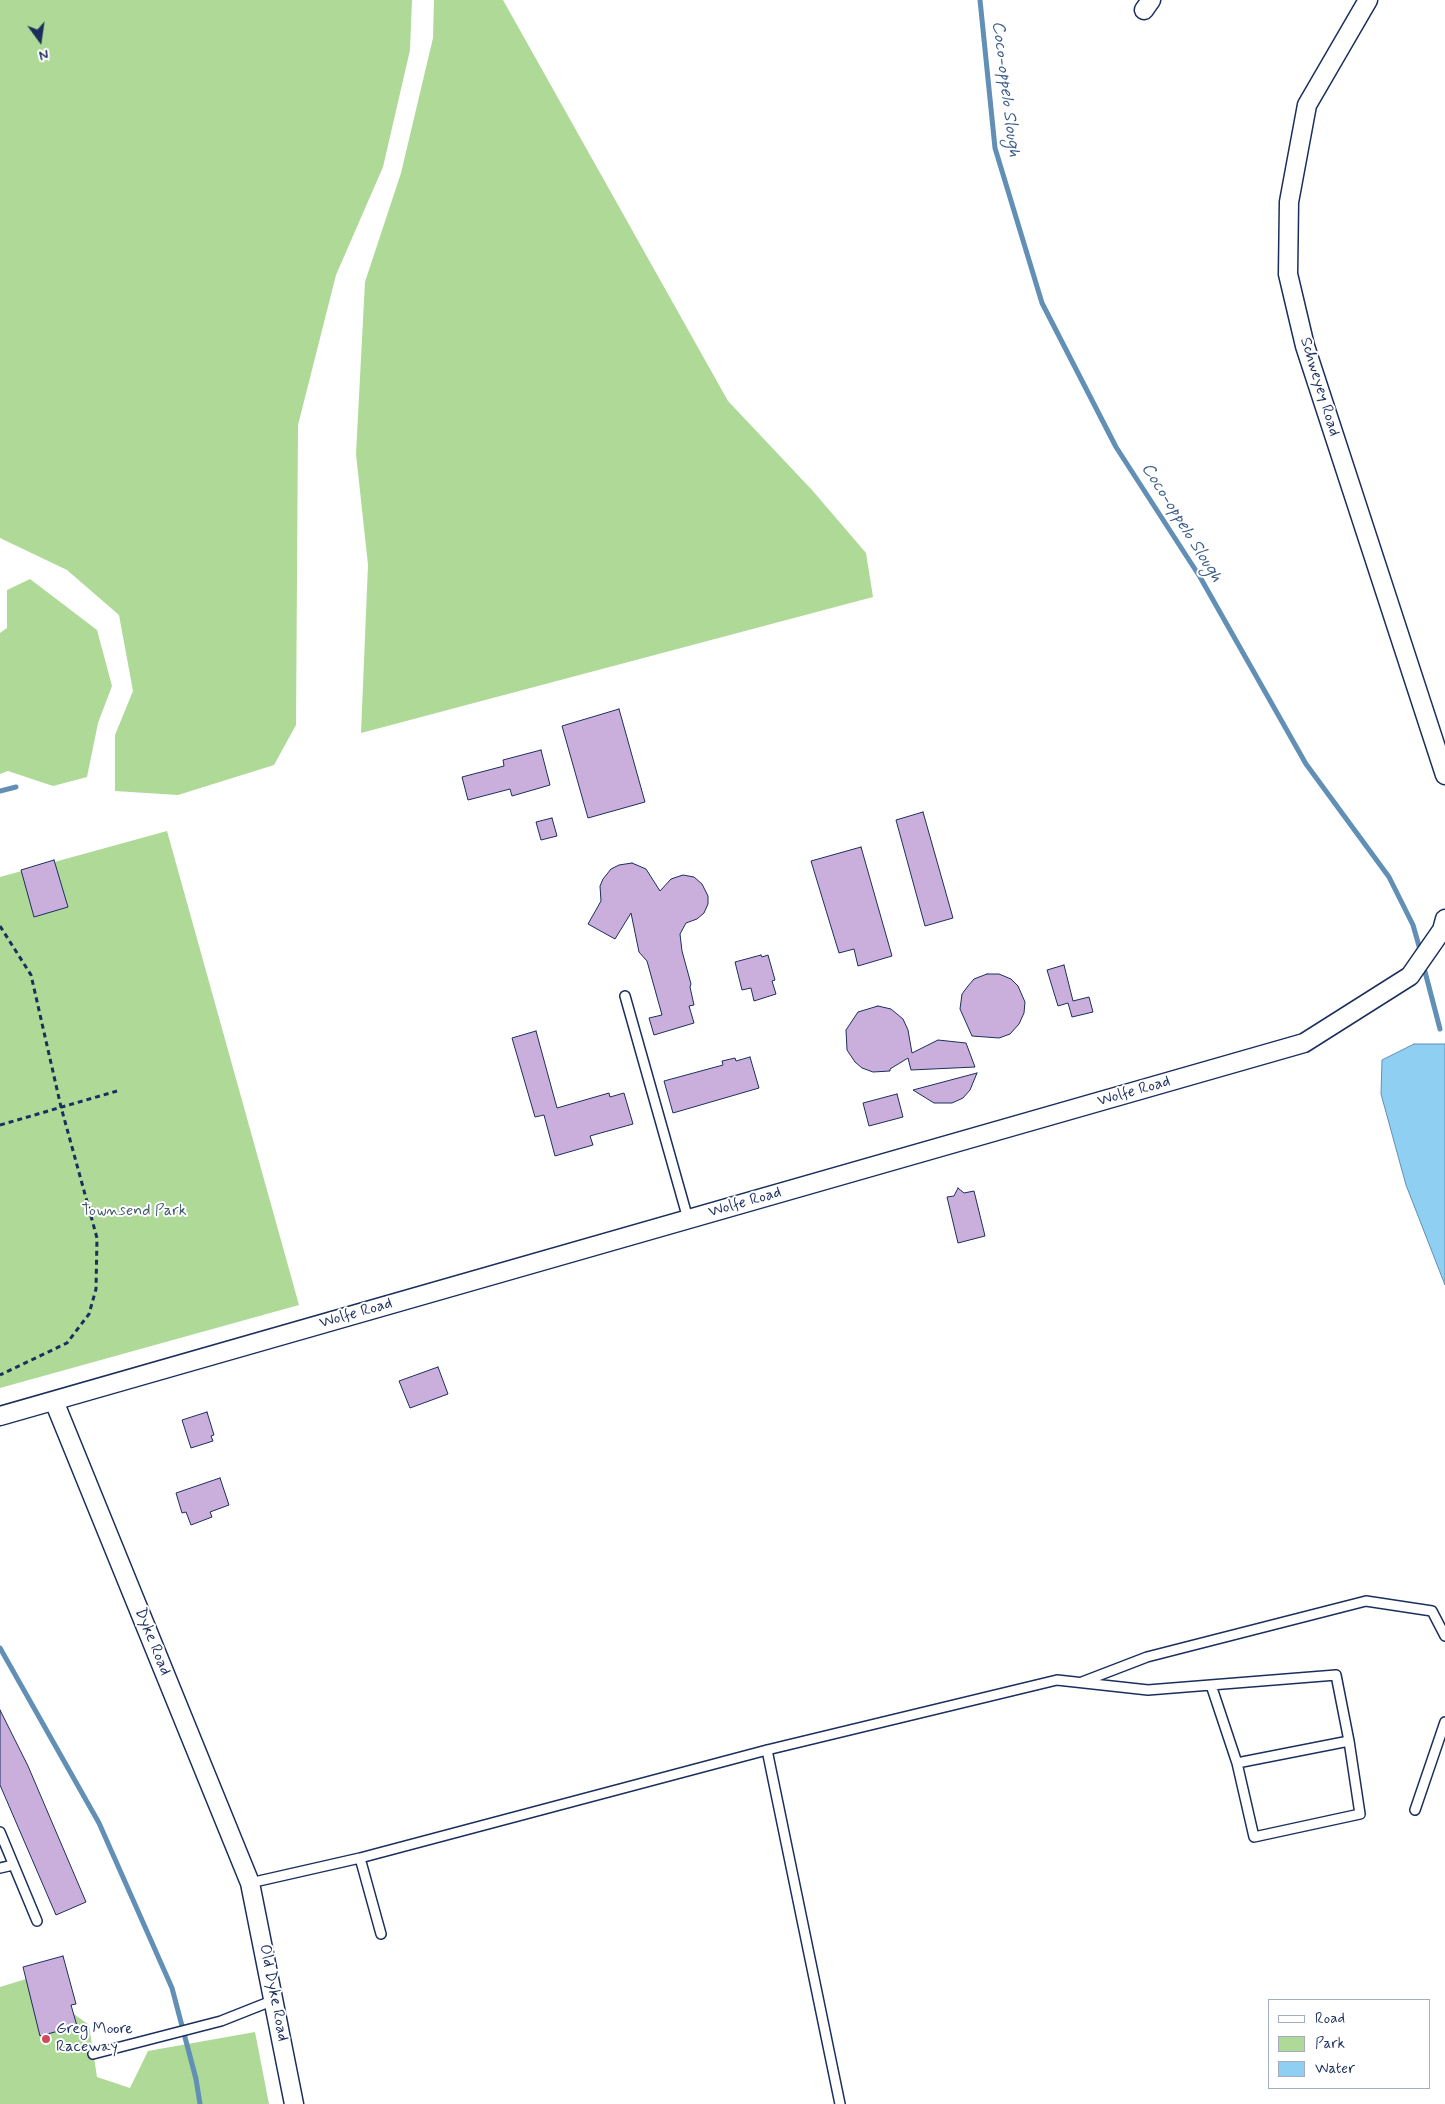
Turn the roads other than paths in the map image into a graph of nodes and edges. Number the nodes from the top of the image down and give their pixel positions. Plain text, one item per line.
1 (1368, 0) edge
2 (1445, 775) edge
3 (1444, 927) edge
4 (625, 996) dead end
5 (688, 1219) junction
6 (54, 1401) junction
7 (0, 1416) edge
8 (1445, 1636) edge
9 (1080, 1683) junction
10 (1211, 1685) junction
11 (1445, 1722) edge
12 (1350, 1741) junction
13 (768, 1750) junction
14 (1237, 1763) junction
15 (1415, 1810) dead end
16 (0, 1832) edge
17 (360, 1858) junction
18 (13, 1865) junction
19 (0, 1868) edge
20 (250, 1883) junction
21 (37, 1921) dead end
22 (381, 1934) dead end
23 (274, 2000) junction
24 (93, 2054) dead end
25 (294, 2104) edge
26 (840, 2104) edge

1 - 2 street, Schweyey Road
3 - 5 street, Wolfe Road
4 - 5 lane
5 - 6 street, Wolfe Road
6 - 7 street, Wolfe Road
6 - 20 street, Dyke Road
8 - 9 lane
9 - 10 lane
9 - 13 lane
10 - 12 lane
10 - 14 lane
11 - 15 lane
12 - 14 lane
12 - 14 lane
13 - 17 lane
13 - 26 lane
16 - 18 lane
17 - 20 lane
17 - 22 lane
18 - 19 lane
18 - 21 lane
20 - 23 street, Old Dyke Road
23 - 24 lane
23 - 25 street, Old Dyke Road

